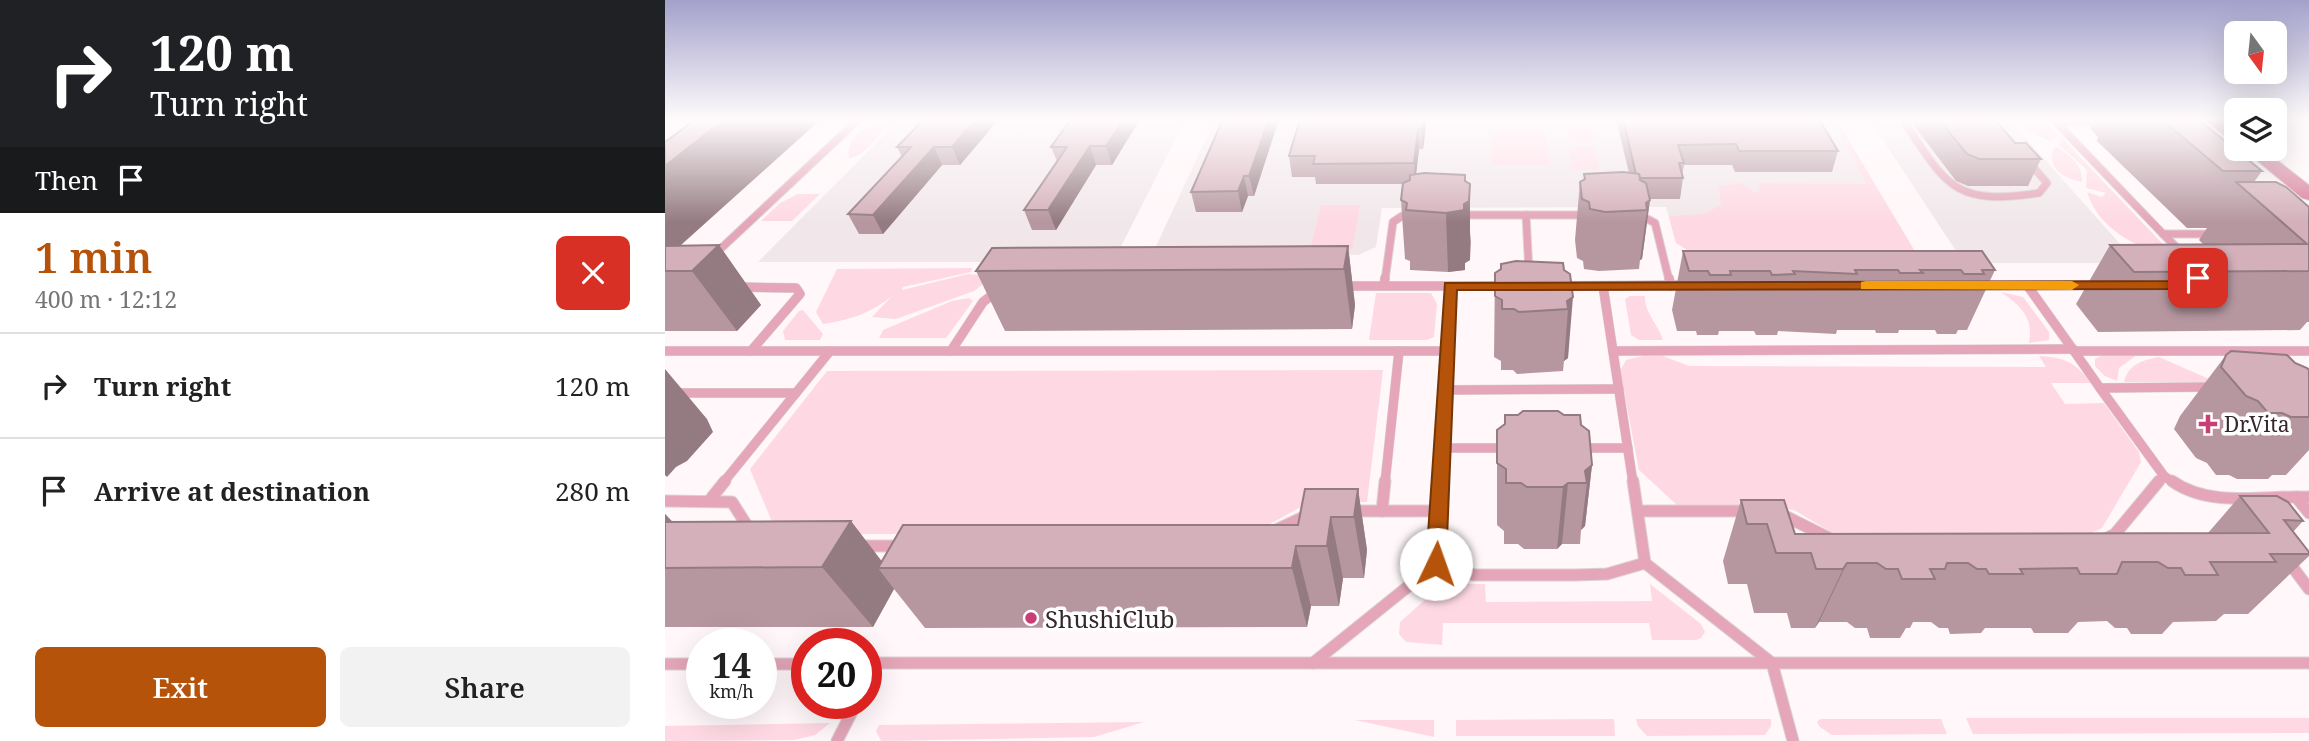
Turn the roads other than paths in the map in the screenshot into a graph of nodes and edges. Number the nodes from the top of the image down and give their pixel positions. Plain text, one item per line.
1 (821, 154) edge
2 (1927, 154) edge
3 (2087, 154) edge
4 (2023, 155) edge
5 (2267, 161) edge
6 (2309, 194) edge
7 (1424, 215) edge
8 (1449, 215) edge
9 (1525, 215) junction
10 (1594, 215) edge
11 (1635, 215) edge
12 (2164, 233) junction
13 (2219, 233) dead end
14 (711, 257) edge
15 (2187, 259) edge
16 (1671, 285) junction
17 (1697, 285) edge
18 (1974, 285) edge
19 (2027, 285) junction
20 (2106, 285) dead end
21 (1326, 286) edge
22 (1384, 286) junction
23 (1450, 286) junction
24 (1516, 286) edge
25 (1529, 286) edge
26 (1554, 286) edge
27 (1603, 286) junction
28 (721, 287) dead end
29 (1007, 288) edge
30 (2073, 350) junction
31 (665, 351) edge
32 (751, 351) junction
33 (829, 351) junction
34 (951, 351) junction
35 (1399, 351) junction
36 (1446, 351) junction
37 (1613, 351) junction
38 (2309, 351) edge
39 (2100, 387) junction
40 (2217, 387) dead end
41 (1619, 389) junction
42 (1445, 390) junction
43 (665, 393) edge
44 (796, 393) junction
45 (1442, 448) junction
46 (1521, 448) edge
47 (1575, 448) edge
48 (1628, 448) junction
49 (2164, 476) junction
50 (2238, 496) junction
51 (2296, 497) junction
52 (2309, 497) edge
53 (709, 501) junction
54 (665, 502) edge
55 (2245, 507) edge
56 (1382, 511) junction
57 (1439, 511) junction
58 (1638, 511) junction
59 (2309, 513) edge
60 (1260, 537) edge
61 (758, 540) edge
62 (1843, 540) edge
63 (2094, 541) edge
64 (850, 545) edge
65 (918, 547) edge
66 (2277, 547) edge
67 (1646, 563) junction
68 (1436, 564) junction
69 (2309, 589) edge
70 (882, 663) edge
71 (1313, 663) junction
72 (1772, 663) junction
73 (2309, 663) edge
74 (665, 664) edge
75 (686, 664) edge
76 (848, 719) edge
77 (837, 741) edge
78 (1793, 741) edge

1 - 14 lane
2 - 4 lane
3 - 12 lane
5 - 6 main road
7 - 22 lane
8 - 9 lane
9 - 10 lane
9 - 25 lane
11 - 16 lane
12 - 13 lane
12 - 15 lane
16 - 17 lane
16 - 27 lane
18 - 19 lane
19 - 20 lane
19 - 30 lane
21 - 22 lane
22 - 23 lane
23 - 24 lane
23 - 36 lane
26 - 27 lane
27 - 37 lane
28 - 32 lane
29 - 34 lane
30 - 37 lane
30 - 38 lane
30 - 39 lane
31 - 32 lane
32 - 33 lane
33 - 34 lane
33 - 44 lane
34 - 35 lane
35 - 36 lane
35 - 56 lane
36 - 42 lane
37 - 41 lane
39 - 40 lane
39 - 49 lane
41 - 42 lane
41 - 48 lane
42 - 45 lane
43 - 44 lane
44 - 53 lane
45 - 46 lane
45 - 57 lane
47 - 48 lane
48 - 58 lane
49 - 50 lane
49 - 63 lane
50 - 51 lane
50 - 55 lane
51 - 52 lane
51 - 59 lane
53 - 54 lane
53 - 61 lane
56 - 57 lane
56 - 60 lane
57 - 68 lane
58 - 62 lane
58 - 67 lane
64 - 65 lane
66 - 69 lane
67 - 68 lane
67 - 72 lane
68 - 71 lane
70 - 71 lane
71 - 72 lane
72 - 73 lane
72 - 78 lane
74 - 75 lane
76 - 77 lane

